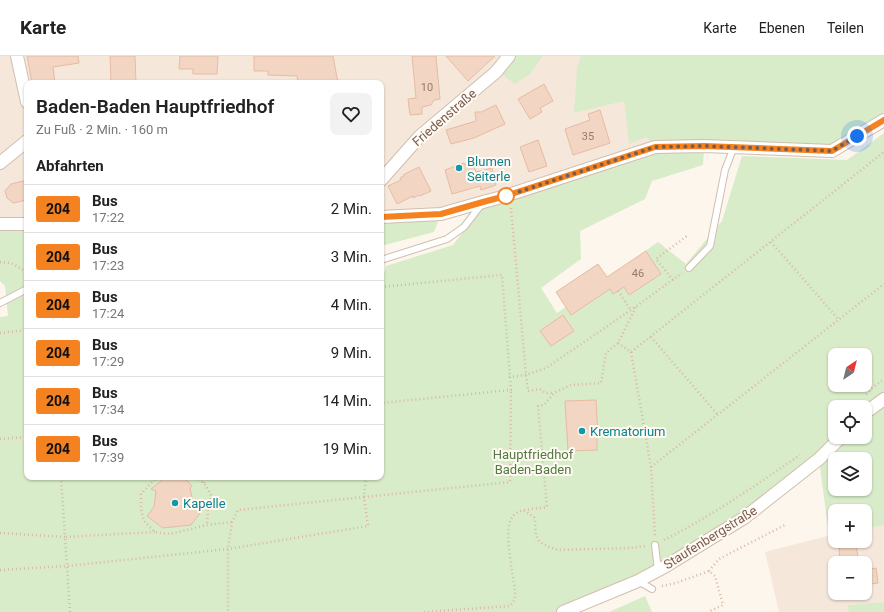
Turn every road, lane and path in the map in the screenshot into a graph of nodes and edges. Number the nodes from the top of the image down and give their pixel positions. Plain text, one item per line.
1 (17, 56) edge
2 (509, 56) edge
3 (24, 88) edge
4 (884, 120) edge
5 (24, 144) edge
6 (734, 147) junction
7 (884, 152) edge
8 (0, 163) edge
9 (384, 176) edge
10 (483, 202) junction
11 (511, 206) dead end
12 (384, 217) edge
13 (0, 224) edge
14 (24, 224) edge
15 (687, 236) dead end
16 (771, 242) junction
17 (384, 259) edge
18 (0, 262) edge
19 (689, 268) joint
20 (24, 270) edge
21 (673, 280) junction
22 (884, 284) edge
23 (384, 287) edge
24 (24, 291) edge
25 (618, 291) dead end
26 (2, 302) edge
27 (638, 305) junction
28 (631, 310) junction
29 (839, 320) junction
30 (24, 330) edge
31 (0, 333) edge
32 (651, 337) junction
33 (618, 343) junction
34 (631, 352) junction
35 (526, 375) junction
36 (510, 377) junction
37 (510, 390) junction
38 (554, 393) junction
39 (884, 399) edge
40 (384, 402) edge
41 (872, 408) edge
42 (718, 415) junction
43 (24, 438) edge
44 (0, 439) edge
45 (834, 444) edge
46 (804, 452) dead end
47 (651, 467) junction
48 (61, 480) edge
49 (154, 480) edge
50 (200, 480) edge
51 (366, 480) edge
52 (204, 483) joint
53 (364, 497) junction
54 (524, 510) junction
55 (232, 522) junction
56 (207, 525) junction
57 (785, 525) dead end
58 (0, 532) edge
59 (155, 532) junction
60 (65, 537) junction
61 (655, 544) junction
62 (228, 549) junction
63 (67, 566) junction
64 (0, 570) edge
65 (658, 570) junction
66 (709, 571) junction
67 (638, 581) junction
68 (652, 589) joint
69 (70, 612) edge
70 (228, 612) edge
71 (424, 612) edge
72 (563, 612) edge
73 (708, 612) edge

1 - 3 street
2 - 9 street, Friedenstraße
4 - 6 street
5 - 8 street
6 - 10 street
6 - 19 lane
7 - 16 path
10 - 12 street
10 - 17 lane
11 - 35 path
13 - 14 street
15 - 21 path
16 - 29 path
16 - 32 path
18 - 20 path
19 - 21 path
21 - 27 path
22 - 29 path
23 - 36 path
24 - 26 lane
25 - 28 path
27 - 28 path
27 - 33 path
28 - 35 path
29 - 42 path
30 - 31 path
32 - 34 path
32 - 42 path
33 - 34 path
33 - 38 path
34 - 47 path
35 - 36 path
35 - 38 path
36 - 37 path
37 - 40 path
37 - 53 path
38 - 54 path
39 - 41 street
42 - 47 path
43 - 44 path
45 - 65 street, Staufenbergstraße
46 - 61 path
47 - 61 path
48 - 60 path
49 - 59 path
50 - 52 path
51 - 53 path
52 - 56 path
53 - 55 path
53 - 62 path
54 - 61 path
54 - 71 path
55 - 56 path
55 - 62 path
56 - 59 path
57 - 66 path
58 - 60 path
59 - 60 path
60 - 63 path
61 - 65 lane
62 - 63 path
62 - 70 path
63 - 64 path
63 - 69 path
65 - 67 street, Staufenbergstraße
66 - 68 path
66 - 73 path
67 - 68 lane
67 - 72 street, Staufenbergstraße

